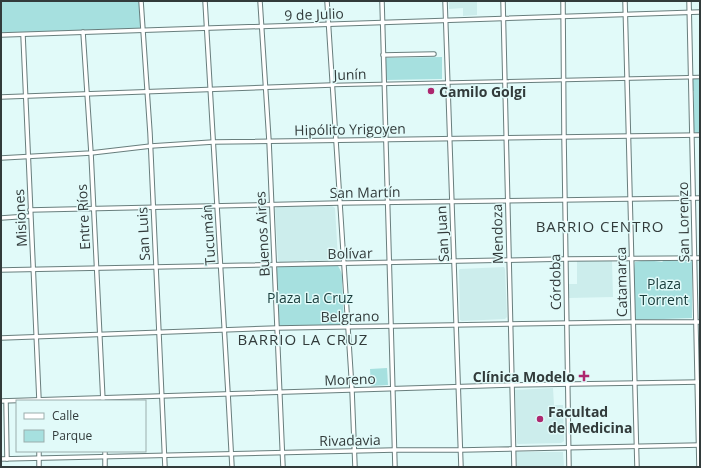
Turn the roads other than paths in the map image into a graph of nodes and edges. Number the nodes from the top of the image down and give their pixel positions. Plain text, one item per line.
1 (141, 1) edge
2 (205, 1) edge
3 (260, 1) edge
4 (326, 1) edge
5 (382, 1) edge
6 (445, 1) edge
7 (502, 1) edge
8 (563, 1) edge
9 (625, 1) edge
10 (689, 1) edge
11 (700, 12) edge
12 (689, 13) junction
13 (626, 15) junction
14 (563, 17) junction
15 (503, 18) junction
16 (445, 20) junction
17 (382, 22) junction
18 (328, 25) junction
19 (260, 27) junction
20 (207, 29) junction
21 (142, 30) junction
22 (83, 32) junction
23 (1, 35) edge
24 (23, 35) junction
25 (434, 54) dead end
26 (383, 55) junction
27 (700, 77) edge
28 (690, 78) junction
29 (627, 79) junction
30 (563, 80) junction
31 (505, 82) junction
32 (384, 83) junction
33 (448, 83) junction
34 (332, 85) junction
35 (265, 88) junction
36 (210, 90) junction
37 (147, 92) junction
38 (87, 94) junction
39 (25, 96) junction
40 (1, 97) edge
41 (691, 135) junction
42 (700, 135) edge
43 (628, 136) junction
44 (506, 137) junction
45 (564, 137) junction
46 (450, 139) junction
47 (335, 140) junction
48 (386, 140) junction
49 (213, 142) junction
50 (269, 142) junction
51 (151, 146) junction
52 (91, 153) junction
53 (28, 157) junction
54 (1, 158) edge
55 (694, 198) junction
56 (700, 198) edge
57 (630, 199) junction
58 (507, 200) junction
59 (565, 200) junction
60 (452, 201) junction
61 (387, 202) junction
62 (339, 203) junction
63 (271, 204) junction
64 (217, 206) junction
65 (153, 207) junction
66 (93, 209) junction
67 (30, 210) junction
68 (30, 216) junction
69 (1, 218) edge
70 (631, 258) junction
71 (695, 258) junction
72 (700, 258) edge
73 (566, 259) junction
74 (508, 260) junction
75 (455, 262) junction
76 (389, 263) junction
77 (343, 264) junction
78 (274, 265) junction
79 (156, 266) junction
80 (221, 266) junction
81 (97, 268) junction
82 (1, 270) edge
83 (33, 270) junction
84 (633, 322) junction
85 (698, 322) edge
86 (566, 323) junction
87 (510, 324) junction
88 (457, 325) junction
89 (347, 327) junction
90 (391, 327) junction
91 (277, 328) junction
92 (224, 330) junction
93 (160, 332) junction
94 (100, 334) junction
95 (36, 336) junction
96 (1, 338) edge
97 (699, 382) edge
98 (635, 383) junction
99 (568, 384) junction
100 (511, 385) junction
101 (459, 386) junction
102 (393, 388) junction
103 (352, 390) junction
104 (279, 392) junction
105 (228, 393) junction
106 (162, 395) junction
107 (103, 399) edge
108 (39, 400) edge
109 (1, 401) edge
110 (6, 401) junction
111 (16, 401) edge
112 (700, 445) edge
113 (636, 446) junction
114 (514, 448) junction
115 (568, 448) junction
116 (354, 450) junction
117 (394, 450) junction
118 (461, 450) junction
119 (39, 452) edge
120 (105, 452) edge
121 (282, 452) junction
122 (231, 454) junction
123 (165, 456) junction
124 (105, 457) junction
125 (39, 458) junction
126 (1, 459) edge
127 (7, 459) junction
128 (39, 467) edge
129 (105, 467) edge
130 (165, 467) edge
131 (232, 467) edge
132 (283, 467) edge
133 (355, 467) edge
134 (395, 467) edge
135 (461, 467) edge
136 (514, 467) edge
137 (568, 467) edge
138 (637, 467) edge
139 (699, 467) edge

1 - 21 street, San Luis
2 - 20 street, Tucumán
3 - 19 street, Buenos Aires
4 - 18 street
5 - 17 street
6 - 16 street, San Juan
7 - 15 street, Mendoza
8 - 14 street, Córdoba
9 - 13 street, Catamarca
10 - 12 street, San Lorenzo
11 - 12 street, 9 de Julio
12 - 13 street, 9 de Julio
12 - 28 street, San Lorenzo
13 - 14 street, 9 de Julio
13 - 29 street, Catamarca
14 - 15 street, 9 de Julio
14 - 30 street, Córdoba
15 - 16 street, 9 de Julio
15 - 31 street, Mendoza
16 - 17 street, 9 de Julio
16 - 33 street, San Juan
17 - 18 street, 9 de Julio
17 - 26 street
18 - 19 street, 9 de Julio
18 - 34 street
19 - 20 street, 9 de Julio
19 - 35 street, Buenos Aires
20 - 21 street, 9 de Julio
20 - 36 street, Tucumán
21 - 22 street, 9 de Julio
21 - 37 street, San Luis
22 - 24 street, 9 de Julio
22 - 38 street, Entre Ríos
23 - 24 street, 9 de Julio
24 - 39 street, Misiones
25 - 26 street
26 - 32 street
27 - 28 street, Junín
28 - 29 street, Junín
28 - 41 street, San Lorenzo
29 - 30 street, Junín
29 - 43 street, Catamarca
30 - 31 street, Junín
30 - 45 street, Córdoba
31 - 33 street, Junín
31 - 44 street, Mendoza
32 - 33 street, Junín
32 - 34 street, Junín
32 - 48 street
33 - 46 street, San Juan
34 - 35 street, Junín
34 - 47 street
35 - 36 street, Junín
35 - 50 street, Buenos Aires
36 - 37 street, Junín
36 - 49 street, Tucumán
37 - 38 street, Junín
37 - 51 street, San Luis
38 - 39 street, Junín
38 - 52 street, Entre Ríos
39 - 40 street, Junín
39 - 53 street, Misiones
41 - 42 street, Hipólito Yrigoyen
41 - 43 street, Hipólito Yrigoyen
41 - 55 street, San Lorenzo
43 - 45 street, Hipólito Yrigoyen
43 - 57 street, Catamarca
44 - 45 street, Hipólito Yrigoyen
44 - 46 street, Hipólito Yrigoyen
44 - 58 street, Mendoza
45 - 59 street, Córdoba
46 - 48 street, Hipólito Yrigoyen
46 - 60 street, San Juan
47 - 48 street, Hipólito Yrigoyen
47 - 50 street, Hipólito Yrigoyen
47 - 62 street
48 - 61 street
49 - 50 street, Hipólito Yrigoyen
49 - 51 street, Hipólito Yrigoyen
49 - 64 street, Tucumán
50 - 63 street, Buenos Aires
51 - 52 street, Hipólito Yrigoyen
51 - 65 street, San Luis
52 - 53 street, Hipólito Yrigoyen
52 - 66 street, Entre Ríos
53 - 54 street, Hipólito Yrigoyen
53 - 67 street, Misiones
55 - 56 street, San Martín
55 - 57 street, San Martín
55 - 71 street, San Lorenzo
57 - 59 street, San Martín
57 - 70 street, Catamarca
58 - 59 street, San Martín
58 - 60 street, San Martín
58 - 74 street, Mendoza
59 - 73 street, Córdoba
60 - 61 street, San Martín
60 - 75 street, San Juan
61 - 62 street, San Martín
61 - 76 street
62 - 63 street, San Martín
62 - 77 street
63 - 64 street, San Martín
63 - 78 street, Buenos Aires
64 - 65 street, San Martín
64 - 80 street, Tucumán
65 - 66 street, San Martín
65 - 79 street, San Luis
66 - 67 street, San Martín
66 - 81 street, Entre Ríos
67 - 68 street, Misiones
68 - 69 street
68 - 83 street, Misiones
70 - 71 street, Bolívar
70 - 73 street, Bolívar
70 - 84 street, Catamarca
71 - 72 street, Bolívar
71 - 85 street, San Lorenzo
73 - 74 street, Bolívar
73 - 86 street, Córdoba
74 - 75 street, Bolívar
74 - 87 street, Mendoza
75 - 76 street, Bolívar
75 - 88 street, San Juan
76 - 77 street, Bolívar
76 - 90 street
77 - 78 street, Bolívar
77 - 89 street
78 - 80 street, Bolívar
78 - 91 street, Buenos Aires
79 - 80 street, Bolívar
79 - 81 street, Bolívar
79 - 93 street, San Luis
80 - 92 street, Tucumán
81 - 83 street, Bolívar
81 - 94 street, Entre Ríos
82 - 83 street, Bolívar
83 - 95 street, Misiones
84 - 85 street, Belgrano
84 - 86 street, Belgrano
84 - 98 street, Catamarca
85 - 97 street, San Lorenzo
86 - 87 street, Belgrano
86 - 99 street, Córdoba
87 - 88 street, Belgrano
87 - 100 street, Mendoza
88 - 90 street, Belgrano
88 - 101 street, San Juan
89 - 90 street, Belgrano
89 - 91 street, Belgrano
89 - 103 street
90 - 102 street
91 - 92 street, Belgrano
91 - 104 street, Buenos Aires
92 - 93 street, Belgrano
92 - 105 street, Tucumán
93 - 94 street, Belgrano
93 - 106 street, San Luis
94 - 95 street, Belgrano
94 - 107 street, Entre Ríos
95 - 96 street, Belgrano
95 - 108 street, Misiones
97 - 98 street, Moreno
97 - 112 street, San Lorenzo
98 - 99 street, Moreno
98 - 113 street, Catamarca
99 - 100 street, Moreno
99 - 115 street, Córdoba
100 - 101 street, Moreno
100 - 114 street, Mendoza
101 - 102 street, Moreno
101 - 118 street, San Juan
102 - 103 street, Moreno
102 - 117 street
103 - 104 street, Moreno
103 - 116 street
104 - 105 street, Moreno
104 - 121 street, Buenos Aires
105 - 106 street, Moreno
105 - 122 street, Tucumán
106 - 107 street, Moreno
106 - 123 street, San Luis
107 - 108 street, Moreno
109 - 110 street, Moreno
110 - 111 street, Moreno
110 - 127 street
112 - 113 street, Rivadavia
112 - 139 street, San Lorenzo
113 - 115 street, Rivadavia
113 - 138 street, Catamarca
114 - 115 street, Rivadavia
114 - 118 street, Rivadavia
114 - 136 street, Mendoza
115 - 137 street, Córdoba
116 - 117 street, Rivadavia
116 - 121 street, Rivadavia
116 - 133 street
117 - 118 street, Rivadavia
117 - 134 street
118 - 135 street, San Juan
119 - 125 street
120 - 124 street
121 - 122 street, Rivadavia
121 - 132 street, Buenos Aires
122 - 123 street, Rivadavia
122 - 131 street, Tucumán
123 - 124 street, Rivadavia
123 - 130 street, San Luis
124 - 125 street, Rivadavia
124 - 129 street
125 - 127 street, Rivadavia
125 - 128 street
126 - 127 street, Rivadavia

